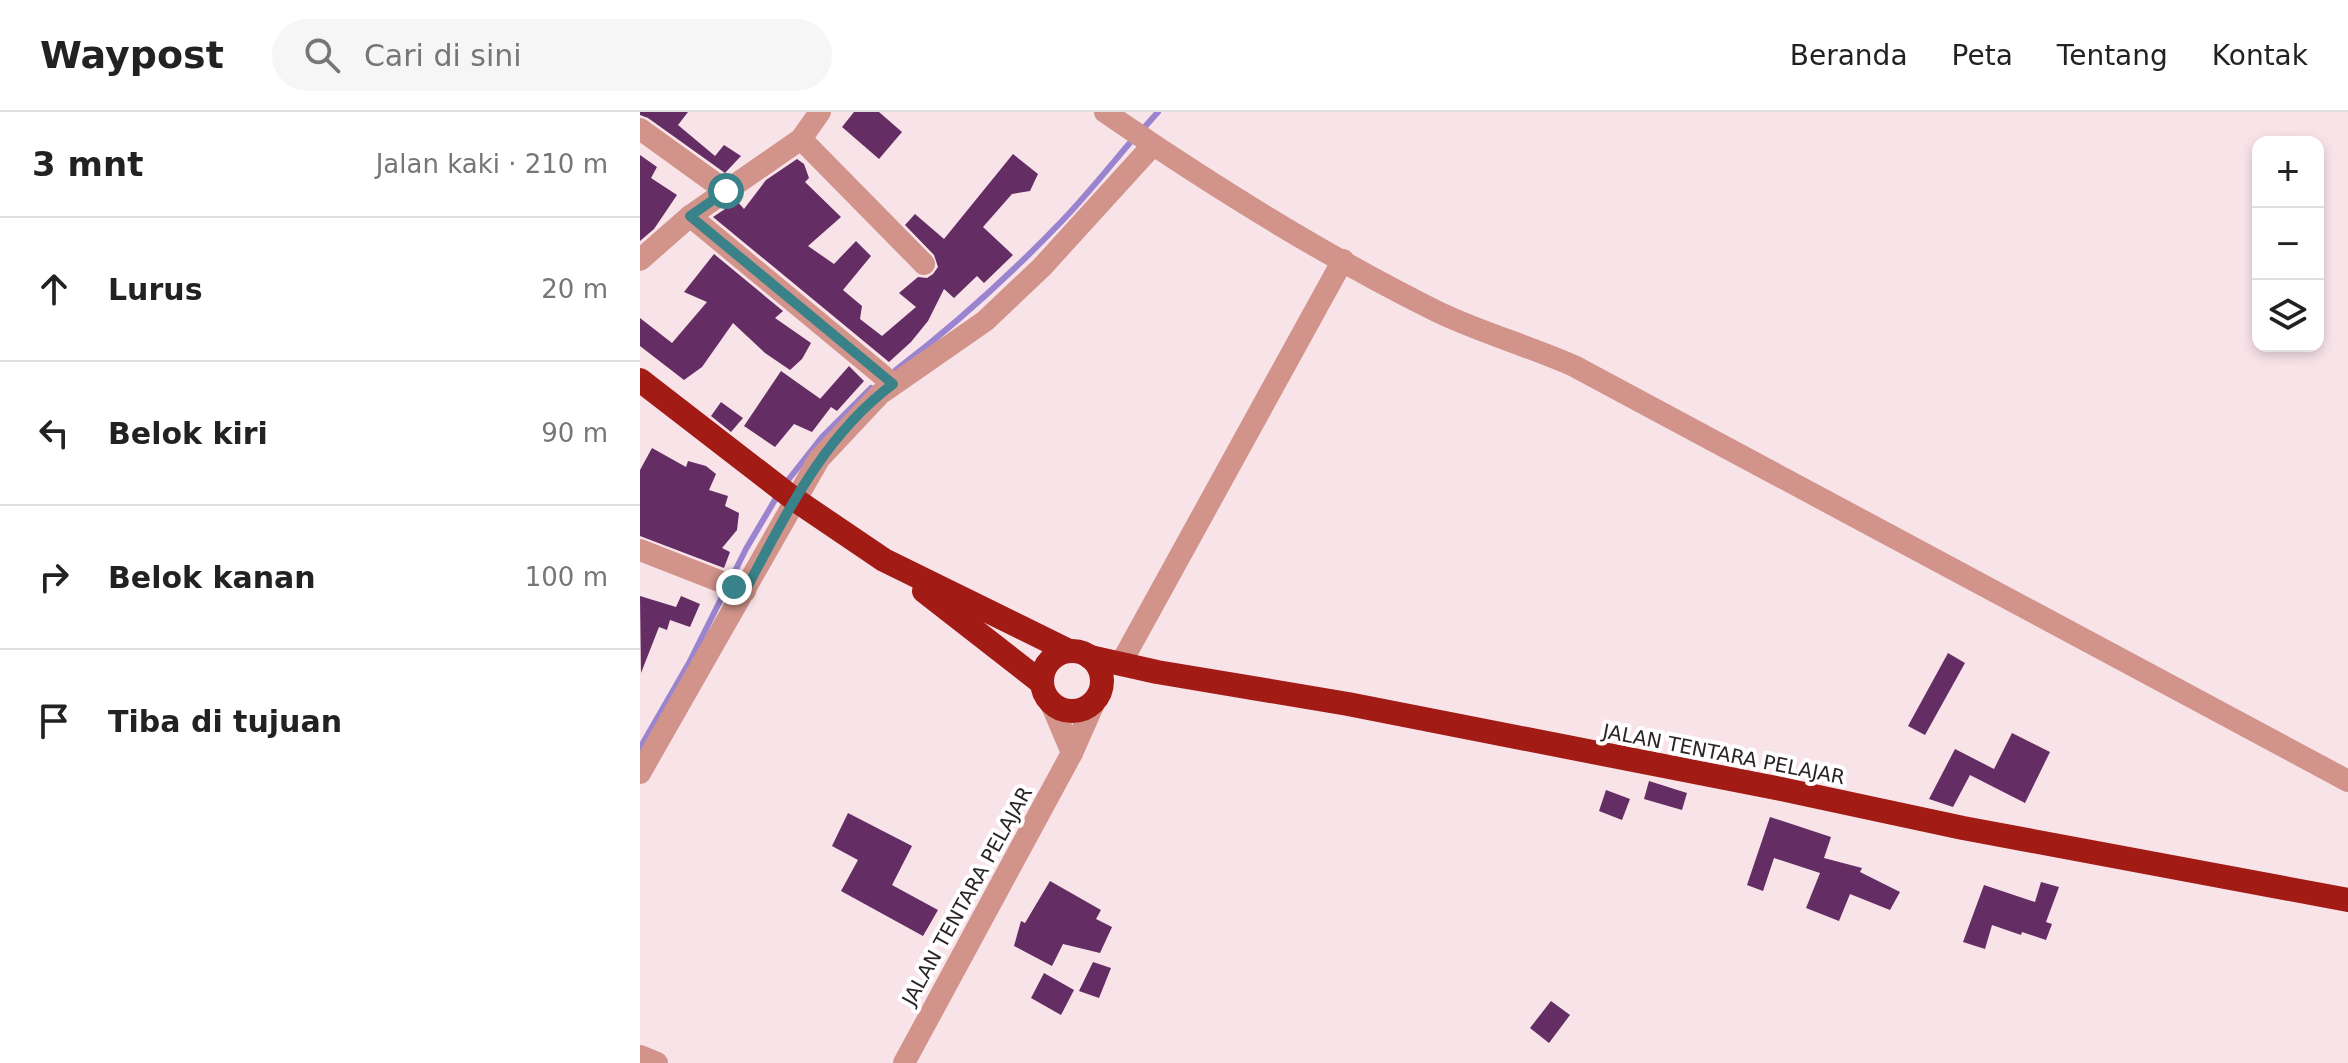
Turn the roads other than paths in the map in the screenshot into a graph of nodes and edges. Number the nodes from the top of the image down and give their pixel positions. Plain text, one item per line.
1 (820, 112) edge
2 (1105, 112) edge
3 (640, 129) edge
4 (1140, 136) junction
5 (801, 139) junction
6 (726, 191) junction
7 (690, 216) junction
8 (640, 260) edge
9 (1343, 260) junction
10 (924, 264) dead end
11 (885, 377) junction
12 (640, 380) edge
13 (787, 493) junction
14 (640, 550) edge
15 (884, 560) junction
16 (732, 586) junction
17 (1080, 654) junction
18 (1121, 663) junction
19 (1157, 672) junction
20 (1046, 692) junction
21 (1098, 695) junction
22 (1072, 753) junction
23 (644, 756) edge
24 (2348, 781) edge
25 (2348, 900) edge
26 (640, 1056) edge
27 (657, 1063) edge
28 (904, 1063) edge

1 - 5 street
2 - 4 street
3 - 6 street
4 - 9 street
4 - 11 street
5 - 6 street
5 - 10 street
6 - 7 street
7 - 8 street
7 - 11 street
9 - 18 street
9 - 24 street
11 - 13 street
12 - 13 highway, JALAN TENTARA PELAJAR
13 - 15 highway, JALAN TENTARA PELAJAR
13 - 16 street
14 - 16 street
15 - 17 highway, JALAN TENTARA PELAJAR
15 - 20 highway
16 - 23 street
17 - 18 highway, JALAN TENTARA PELAJAR
17 - 20 highway
17 - 21 highway
18 - 19 highway, JALAN TENTARA PELAJAR
19 - 21 highway
19 - 25 highway, JALAN TENTARA PELAJAR
20 - 21 highway
20 - 22 street
21 - 22 street, JALAN TENTARA PELAJAR
22 - 28 street, JALAN TENTARA PELAJAR
26 - 27 street

